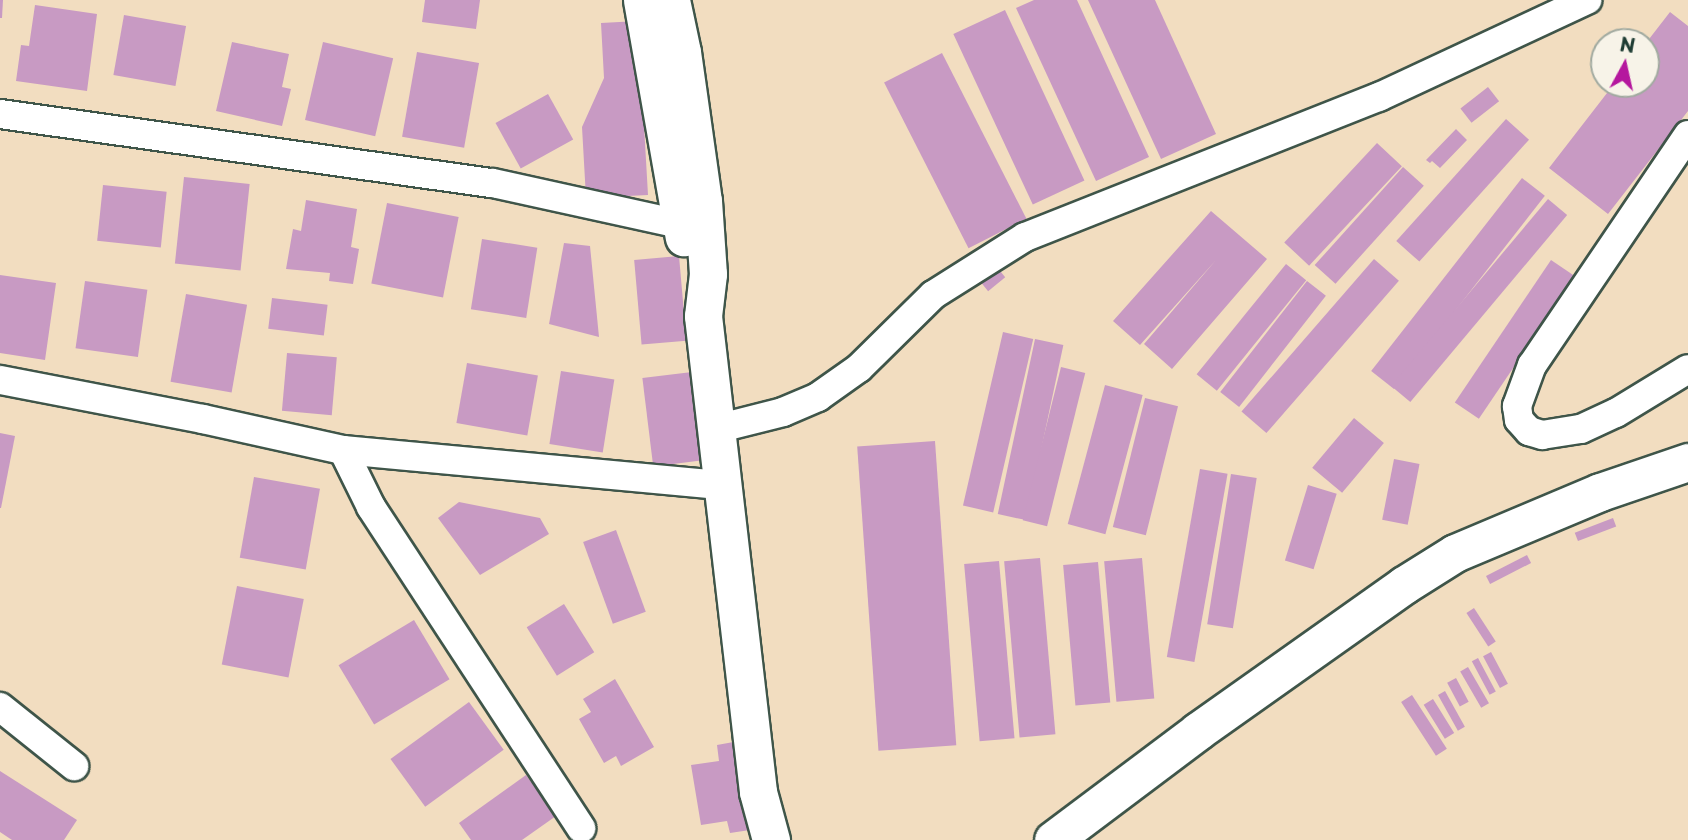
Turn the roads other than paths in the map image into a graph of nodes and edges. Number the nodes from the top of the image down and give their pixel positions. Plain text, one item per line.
1 (642, 0) edge
2 (671, 0) edge
3 (1587, 0) edge
4 (0, 114) edge
5 (1688, 135) edge
6 (694, 227) junction
7 (1688, 369) edge
8 (0, 380) edge
9 (716, 429) junction
10 (343, 450) junction
11 (1688, 462) edge
12 (722, 485) junction
13 (0, 707) edge
14 (74, 766) dead end
15 (581, 828) dead end
16 (771, 840) edge
17 (1053, 840) edge

1 - 6 main road
2 - 6 main road
3 - 9 street
4 - 6 street
5 - 7 street
6 - 9 main road
8 - 10 street
9 - 12 main road
10 - 12 street
10 - 15 street
11 - 17 main road
12 - 16 main road
13 - 14 street

